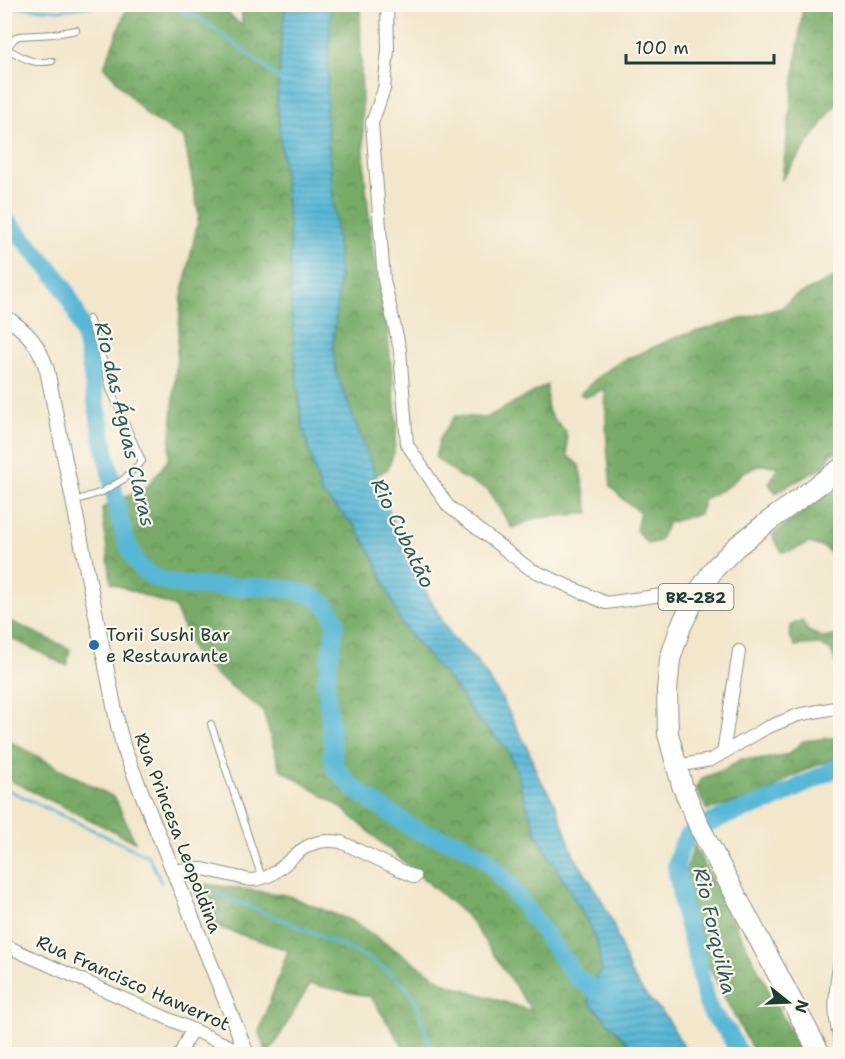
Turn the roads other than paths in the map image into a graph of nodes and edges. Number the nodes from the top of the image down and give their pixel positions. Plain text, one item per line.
1 (387, 4) edge
2 (76, 30) dead end
3 (5, 49) edge
4 (52, 61) dead end
5 (4, 316) edge
6 (89, 318) dead end
7 (840, 469) edge
8 (74, 501) junction
9 (696, 596) junction
10 (739, 651) dead end
11 (840, 707) edge
12 (211, 724) dead end
13 (723, 753) junction
14 (679, 776) junction
15 (172, 870) junction
16 (415, 877) dead end
17 (262, 879) junction
18 (4, 945) edge
19 (840, 966) edge
20 (192, 1029) junction
21 (840, 1036) edge
22 (4, 1052) edge
23 (10, 1054) edge
24 (180, 1054) edge
25 (247, 1054) edge
26 (820, 1054) edge

1 - 9 street
2 - 3 lane
3 - 4 lane
5 - 8 street, Rua Princesa Leopoldina
6 - 8 lane
7 - 9 highway, BR-282
8 - 15 street, Rua Princesa Leopoldina
9 - 14 highway, BR-282
10 - 13 street
11 - 13 street
12 - 17 lane
13 - 14 street
14 - 26 highway, BR-282
15 - 17 street
15 - 25 street, Rua Princesa Leopoldina
16 - 17 street
18 - 20 street, Rua Francisco Hawerrot
19 - 21 street
20 - 24 street
20 - 25 street, Rua Francisco Hawerrot
22 - 23 street

